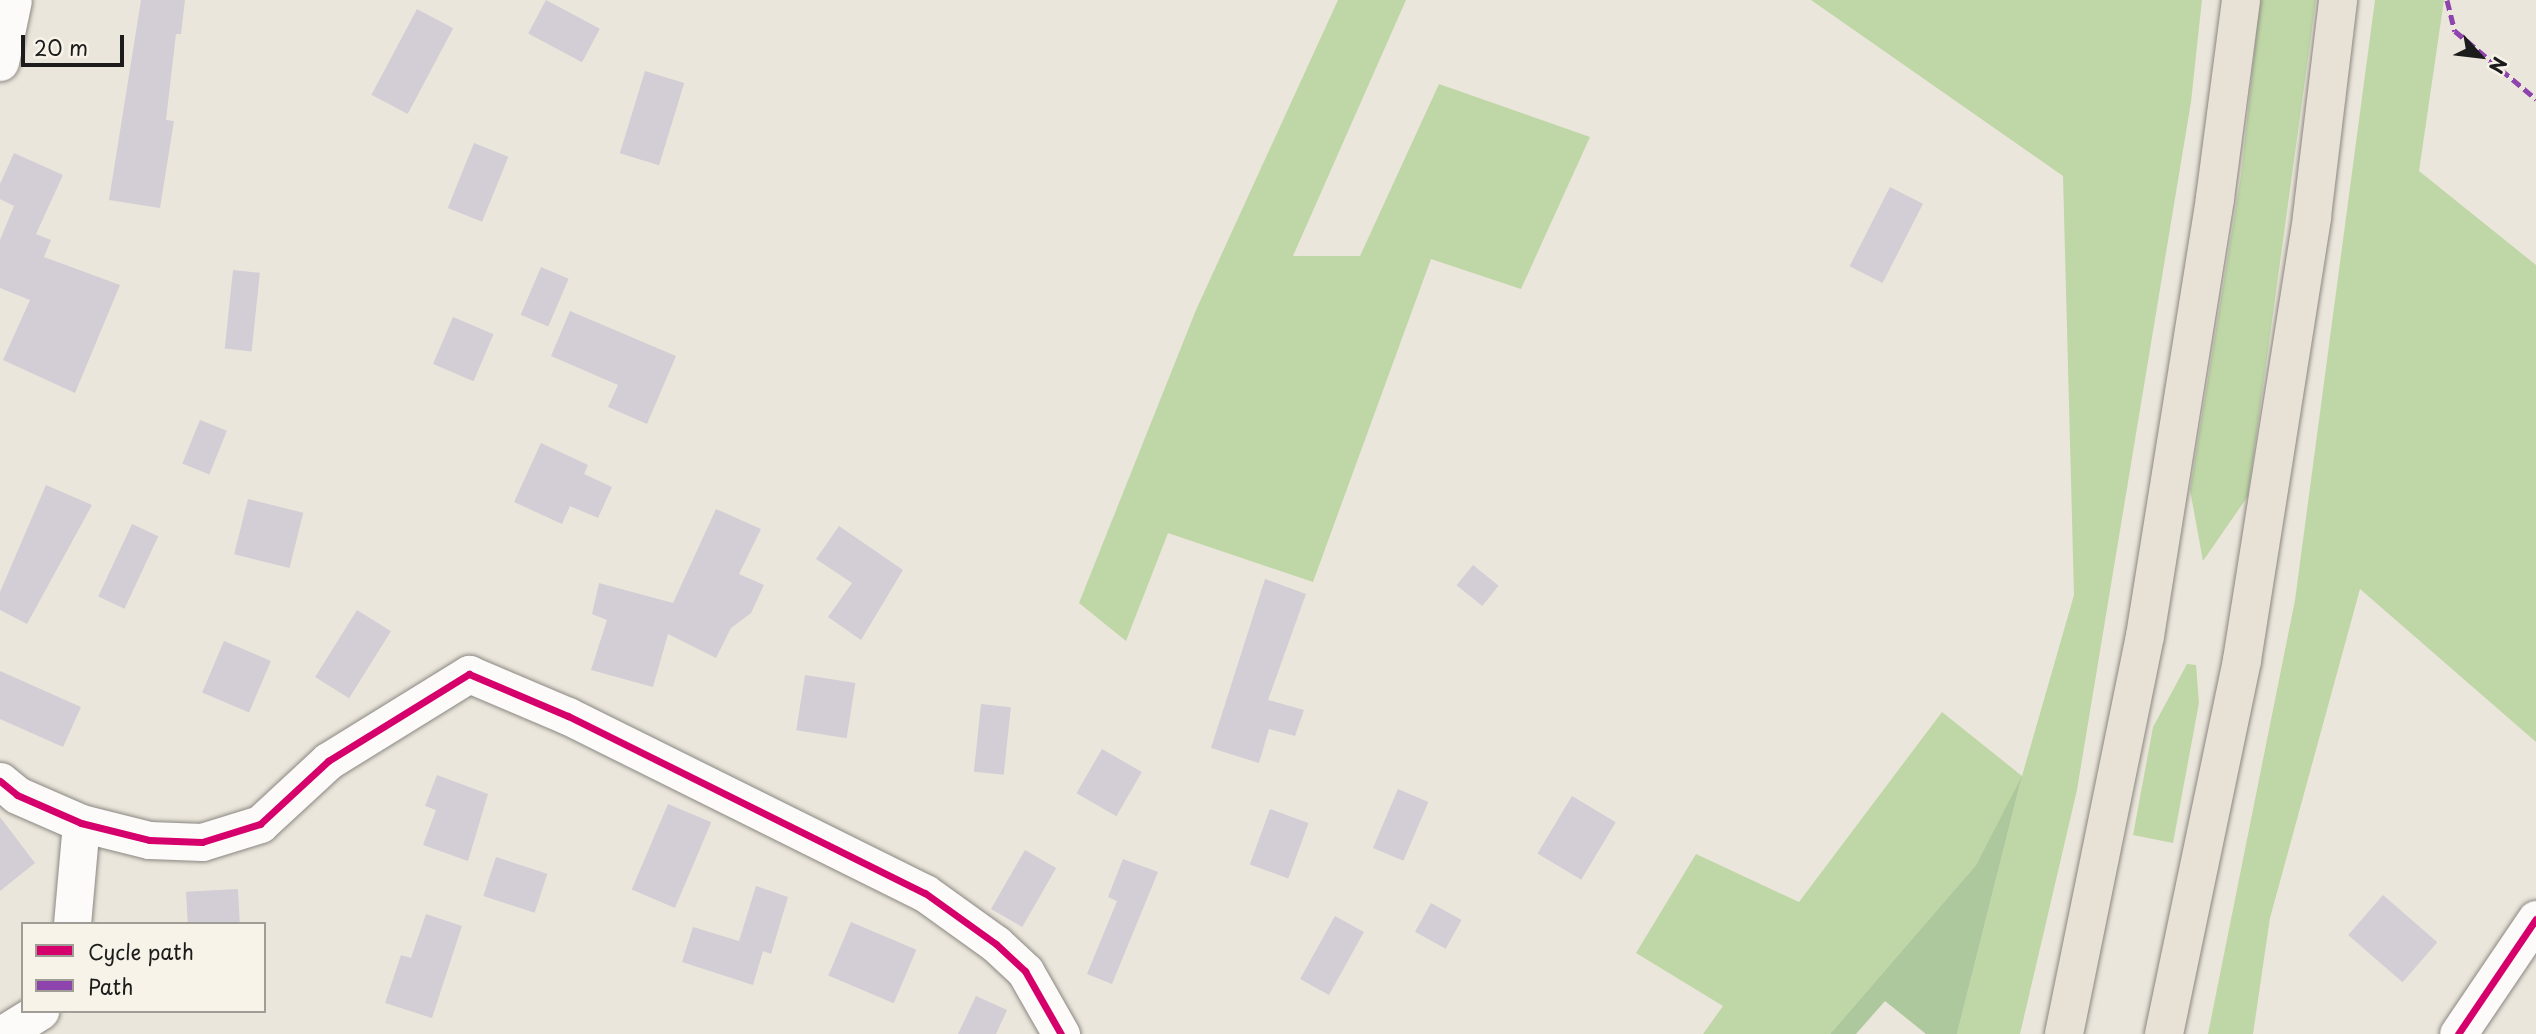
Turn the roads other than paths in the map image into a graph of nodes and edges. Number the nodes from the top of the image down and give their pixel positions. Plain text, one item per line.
1 (13, 0) edge
2 (2241, 0) edge
3 (2338, 0) edge
4 (0, 62) edge
5 (0, 781) edge
6 (81, 823) junction
7 (2536, 919) edge
8 (72, 922) edge
9 (37, 1013) edge
10 (4, 1034) edge
11 (1061, 1034) edge
12 (2064, 1034) edge
13 (2164, 1034) edge
14 (2458, 1034) edge

1 - 4 street
2 - 12 highway
3 - 13 highway
5 - 6 street
6 - 8 street
6 - 11 street
7 - 14 street
9 - 10 street

